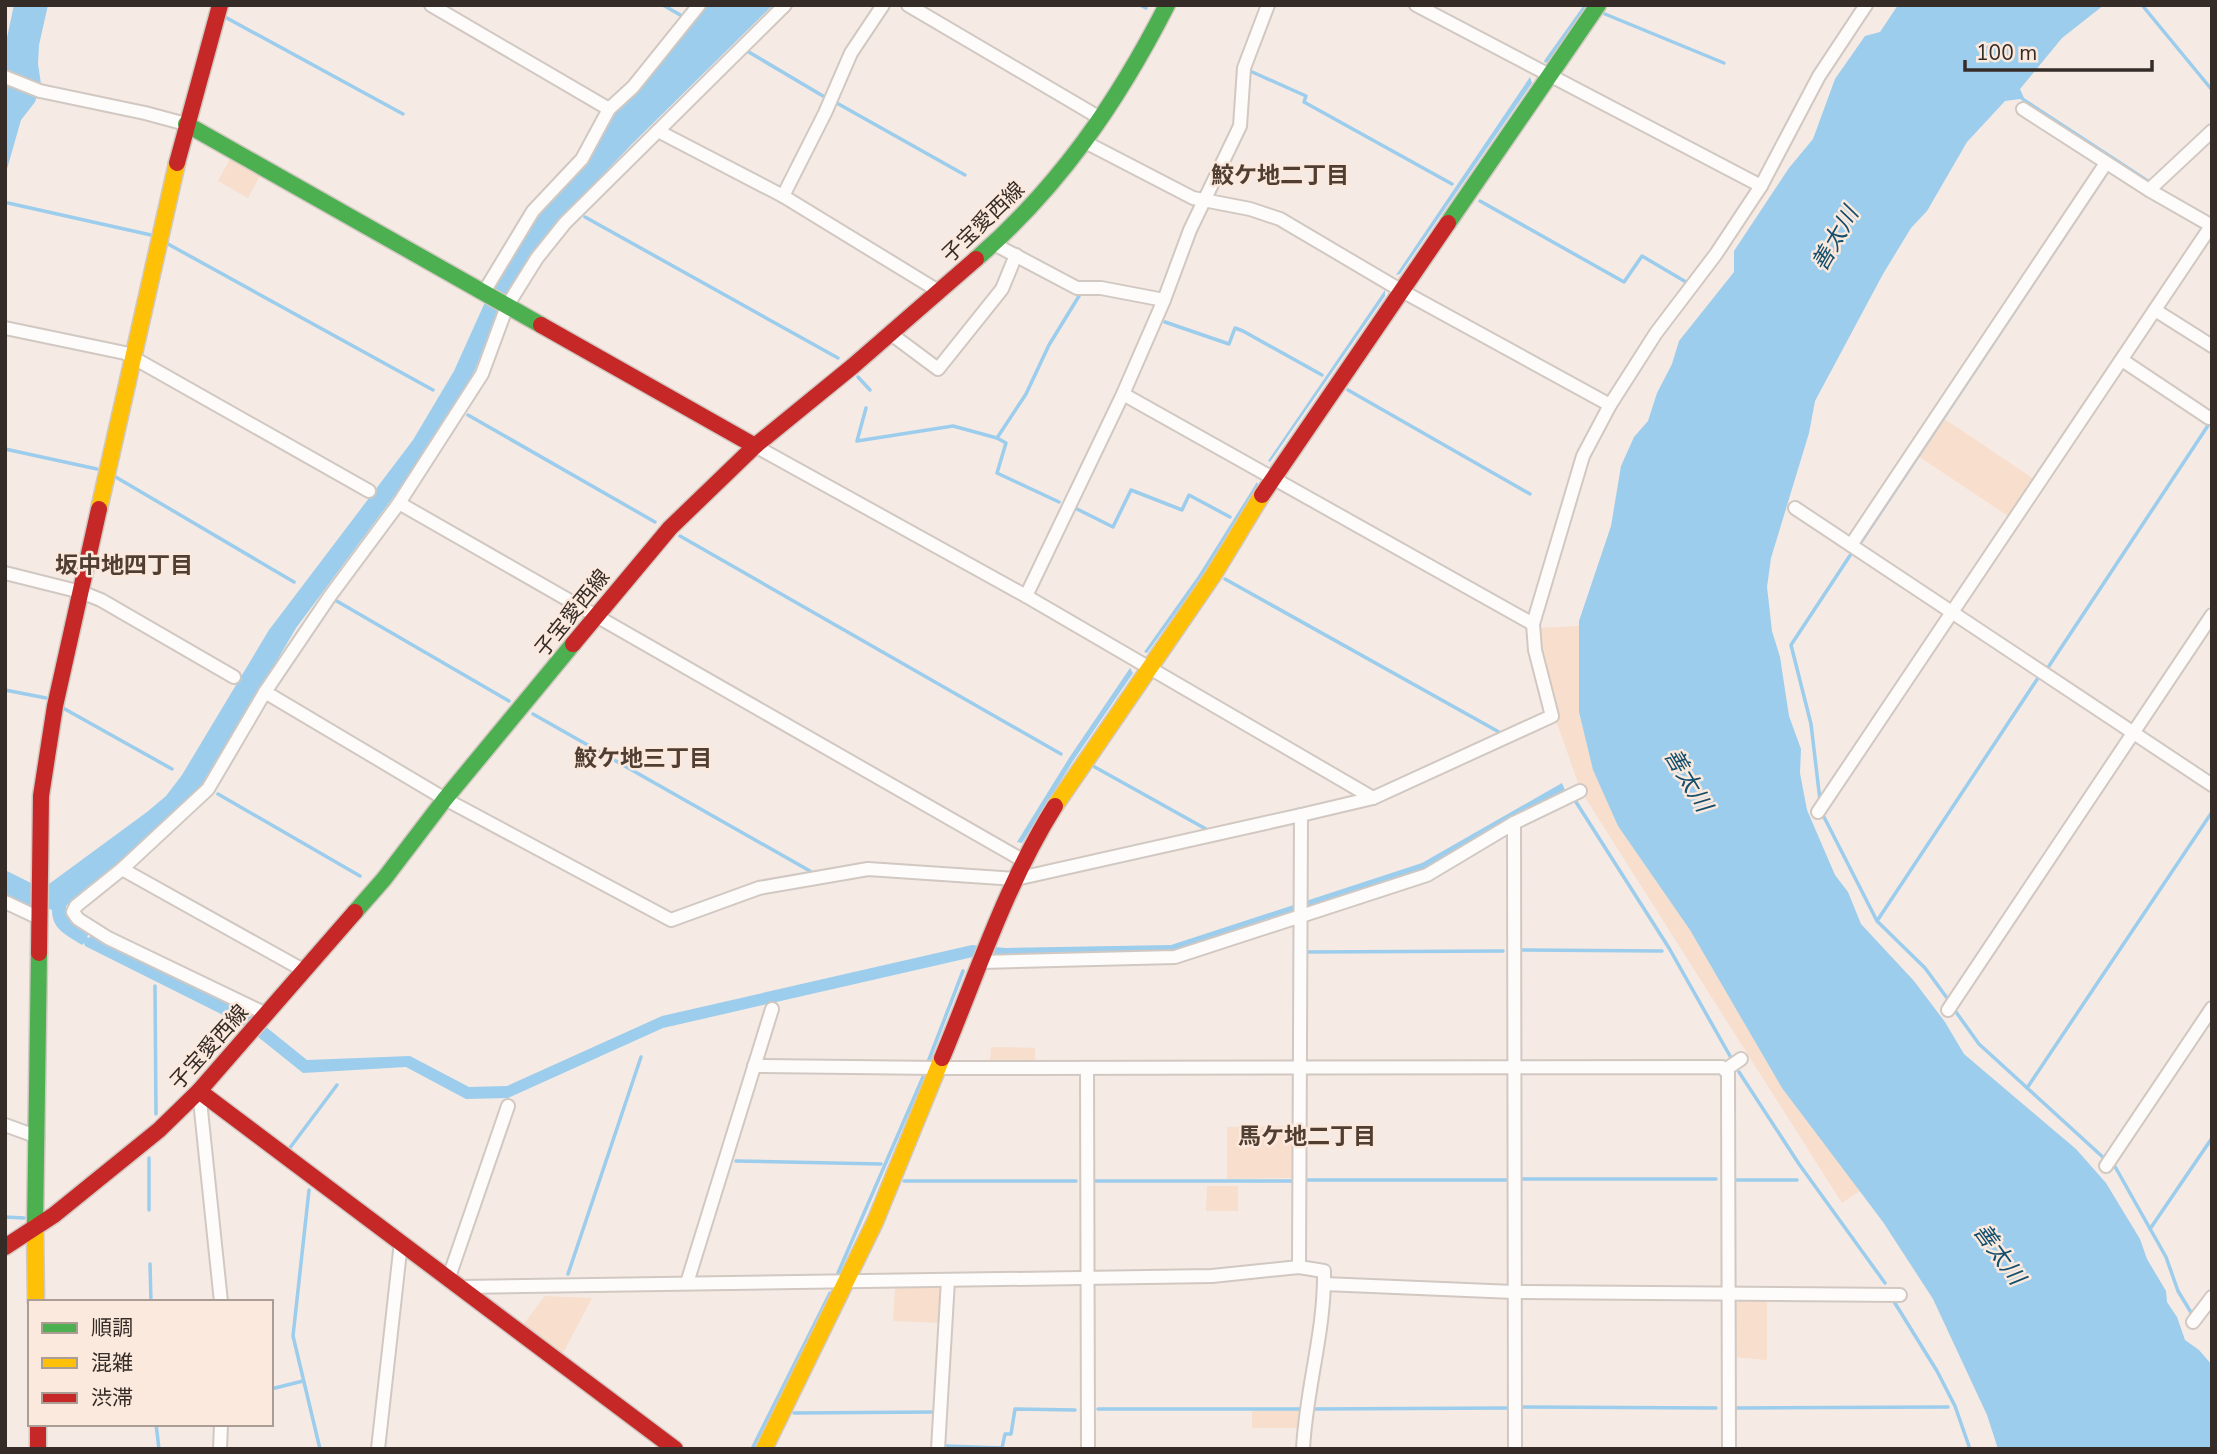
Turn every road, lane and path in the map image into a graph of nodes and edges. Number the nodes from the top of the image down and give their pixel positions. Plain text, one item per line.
1 (220, 5) edge
2 (431, 5) edge
3 (699, 5) edge
4 (785, 5) edge
5 (883, 5) edge
6 (908, 5) edge
7 (1167, 5) edge
8 (1268, 5) edge
9 (1416, 5) edge
10 (1598, 5) edge
11 (1866, 5) edge
12 (1548, 76) junction
13 (5, 77) edge
14 (610, 109) junction
15 (2023, 109) dead end
16 (1101, 118) junction
17 (186, 124) junction
18 (658, 131) junction
19 (2212, 131) edge
20 (1084, 142) junction
21 (2106, 163) junction
22 (1761, 186) junction
23 (2149, 190) junction
24 (783, 196) junction
25 (1205, 200) junction
26 (2212, 226) edge
27 (994, 244) junction
28 (1016, 256) junction
29 (1402, 291) junction
30 (484, 292) junction
31 (940, 292) junction
32 (1164, 300) junction
33 (505, 305) junction
34 (2155, 310) junction
35 (5, 328) edge
36 (891, 334) junction
37 (2212, 346) edge
38 (133, 356) junction
39 (2122, 360) junction
40 (1123, 394) junction
41 (1610, 405) junction
42 (2208, 418) dead end
43 (755, 446) junction
44 (1272, 479) junction
45 (369, 491) dead end
46 (399, 503) junction
47 (1795, 508) dead end
48 (1851, 545) junction
49 (5, 573) edge
50 (82, 592) junction
51 (1026, 596) junction
52 (1954, 612) junction
53 (2212, 615) edge
54 (595, 616) junction
55 (1533, 624) junction
56 (1148, 668) junction
57 (234, 677) dead end
58 (265, 692) junction
59 (2134, 734) junction
60 (2212, 785) edge
61 (1580, 791) dead end
62 (1373, 798) junction
63 (445, 799) junction
64 (1818, 812) dead end
65 (1301, 815) junction
66 (1514, 823) junction
67 (1024, 861) junction
68 (122, 869) junction
69 (1016, 879) junction
70 (5, 902) edge
71 (1300, 915) junction
72 (39, 918) junction
73 (982, 961) junction
74 (303, 970) junction
75 (2212, 1008) edge
76 (772, 1009) dead end
77 (1948, 1010) dead end
78 (266, 1014) junction
79 (1741, 1059) dead end
80 (754, 1066) junction
81 (1300, 1066) junction
82 (1514, 1066) junction
83 (939, 1068) junction
84 (1087, 1068) junction
85 (1725, 1070) junction
86 (200, 1091) junction
87 (508, 1106) dead end
88 (5, 1125) edge
89 (38, 1137) junction
90 (2106, 1166) dead end
91 (35, 1227) junction
92 (401, 1242) junction
93 (5, 1247) edge
94 (1299, 1267) junction
95 (449, 1277) junction
96 (1087, 1277) junction
97 (948, 1280) junction
98 (847, 1281) junction
99 (687, 1283) junction
100 (1324, 1284) junction
101 (463, 1287) junction
102 (1514, 1292) junction
103 (1727, 1293) junction
104 (1900, 1295) dead end
105 (2212, 1297) edge
106 (36, 1300) edge
107 (221, 1300) edge
108 (2193, 1322) dead end
109 (38, 1426) edge
110 (221, 1426) edge
111 (38, 1449) edge
112 (220, 1449) edge
113 (378, 1449) edge
114 (675, 1449) edge
115 (764, 1449) edge
116 (938, 1449) edge
117 (1088, 1449) edge
118 (1303, 1449) edge
119 (1515, 1449) edge
120 (1729, 1449) edge

1 - 17 street
2 - 14 street
3 - 14 street
4 - 18 street
5 - 24 street
6 - 16 street
7 - 16 street, 子宝愛西線
8 - 25 street
9 - 12 street
10 - 12 street
11 - 22 street
12 - 22 street
12 - 29 street
13 - 17 street
14 - 30 street
15 - 21 street
16 - 20 street, 子宝愛西線
17 - 30 street
17 - 38 street
18 - 24 street
18 - 33 street
19 - 23 street
20 - 25 street
20 - 27 street, 子宝愛西線
21 - 23 street
21 - 48 street
22 - 41 street
23 - 26 street
24 - 31 street
25 - 29 street
25 - 32 street
26 - 34 street
27 - 28 street
27 - 31 street, 子宝愛西線
28 - 32 street
28 - 36 street
29 - 41 street
29 - 44 street
30 - 33 street
31 - 36 street, 子宝愛西線
32 - 40 street
33 - 43 street
33 - 46 street
34 - 37 street
34 - 39 street
35 - 38 street
36 - 43 street, 子宝愛西線
38 - 45 street
38 - 50 street
39 - 42 street
39 - 52 street
40 - 44 street
40 - 51 street
41 - 55 street
43 - 51 street
43 - 54 street, 子宝愛西線
44 - 55 street
44 - 56 street
46 - 54 street
46 - 58 street
47 - 48 street
48 - 52 street
49 - 50 street
50 - 57 street
50 - 72 street
51 - 56 street
52 - 59 street
52 - 64 street
53 - 59 street
54 - 63 street, 子宝愛西線
54 - 67 street
55 - 62 street
56 - 62 street
56 - 67 street
58 - 63 street
58 - 68 street
59 - 60 street
59 - 77 street
61 - 66 street
62 - 65 street
63 - 69 street
63 - 74 street, 子宝愛西線
65 - 69 street
65 - 71 street
66 - 71 street
66 - 82 street
67 - 69 street
68 - 74 street
68 - 78 street
69 - 73 street
70 - 72 street
71 - 73 street
71 - 81 street
72 - 89 street
73 - 83 street
74 - 78 street, 子宝愛西線
75 - 90 street
76 - 80 street
78 - 86 street, 子宝愛西線
79 - 85 street
80 - 83 street
80 - 99 street
81 - 82 street
81 - 84 street
81 - 94 street
82 - 85 street
82 - 102 street
83 - 84 street
83 - 98 street
84 - 96 street
85 - 103 street
86 - 91 street, 子宝愛西線
86 - 92 street
86 - 107 street
87 - 95 street
88 - 89 street
89 - 91 street
91 - 93 street, 子宝愛西線
91 - 106 street
92 - 95 street
92 - 113 street
94 - 96 street
94 - 100 street
95 - 101 street
96 - 97 street
96 - 117 street
97 - 98 street
97 - 116 street
98 - 99 street
98 - 115 street
99 - 101 street
100 - 102 street
100 - 118 street
101 - 114 street
102 - 103 street
102 - 119 street
103 - 104 street
103 - 120 street
105 - 108 street
109 - 111 street
110 - 112 street

